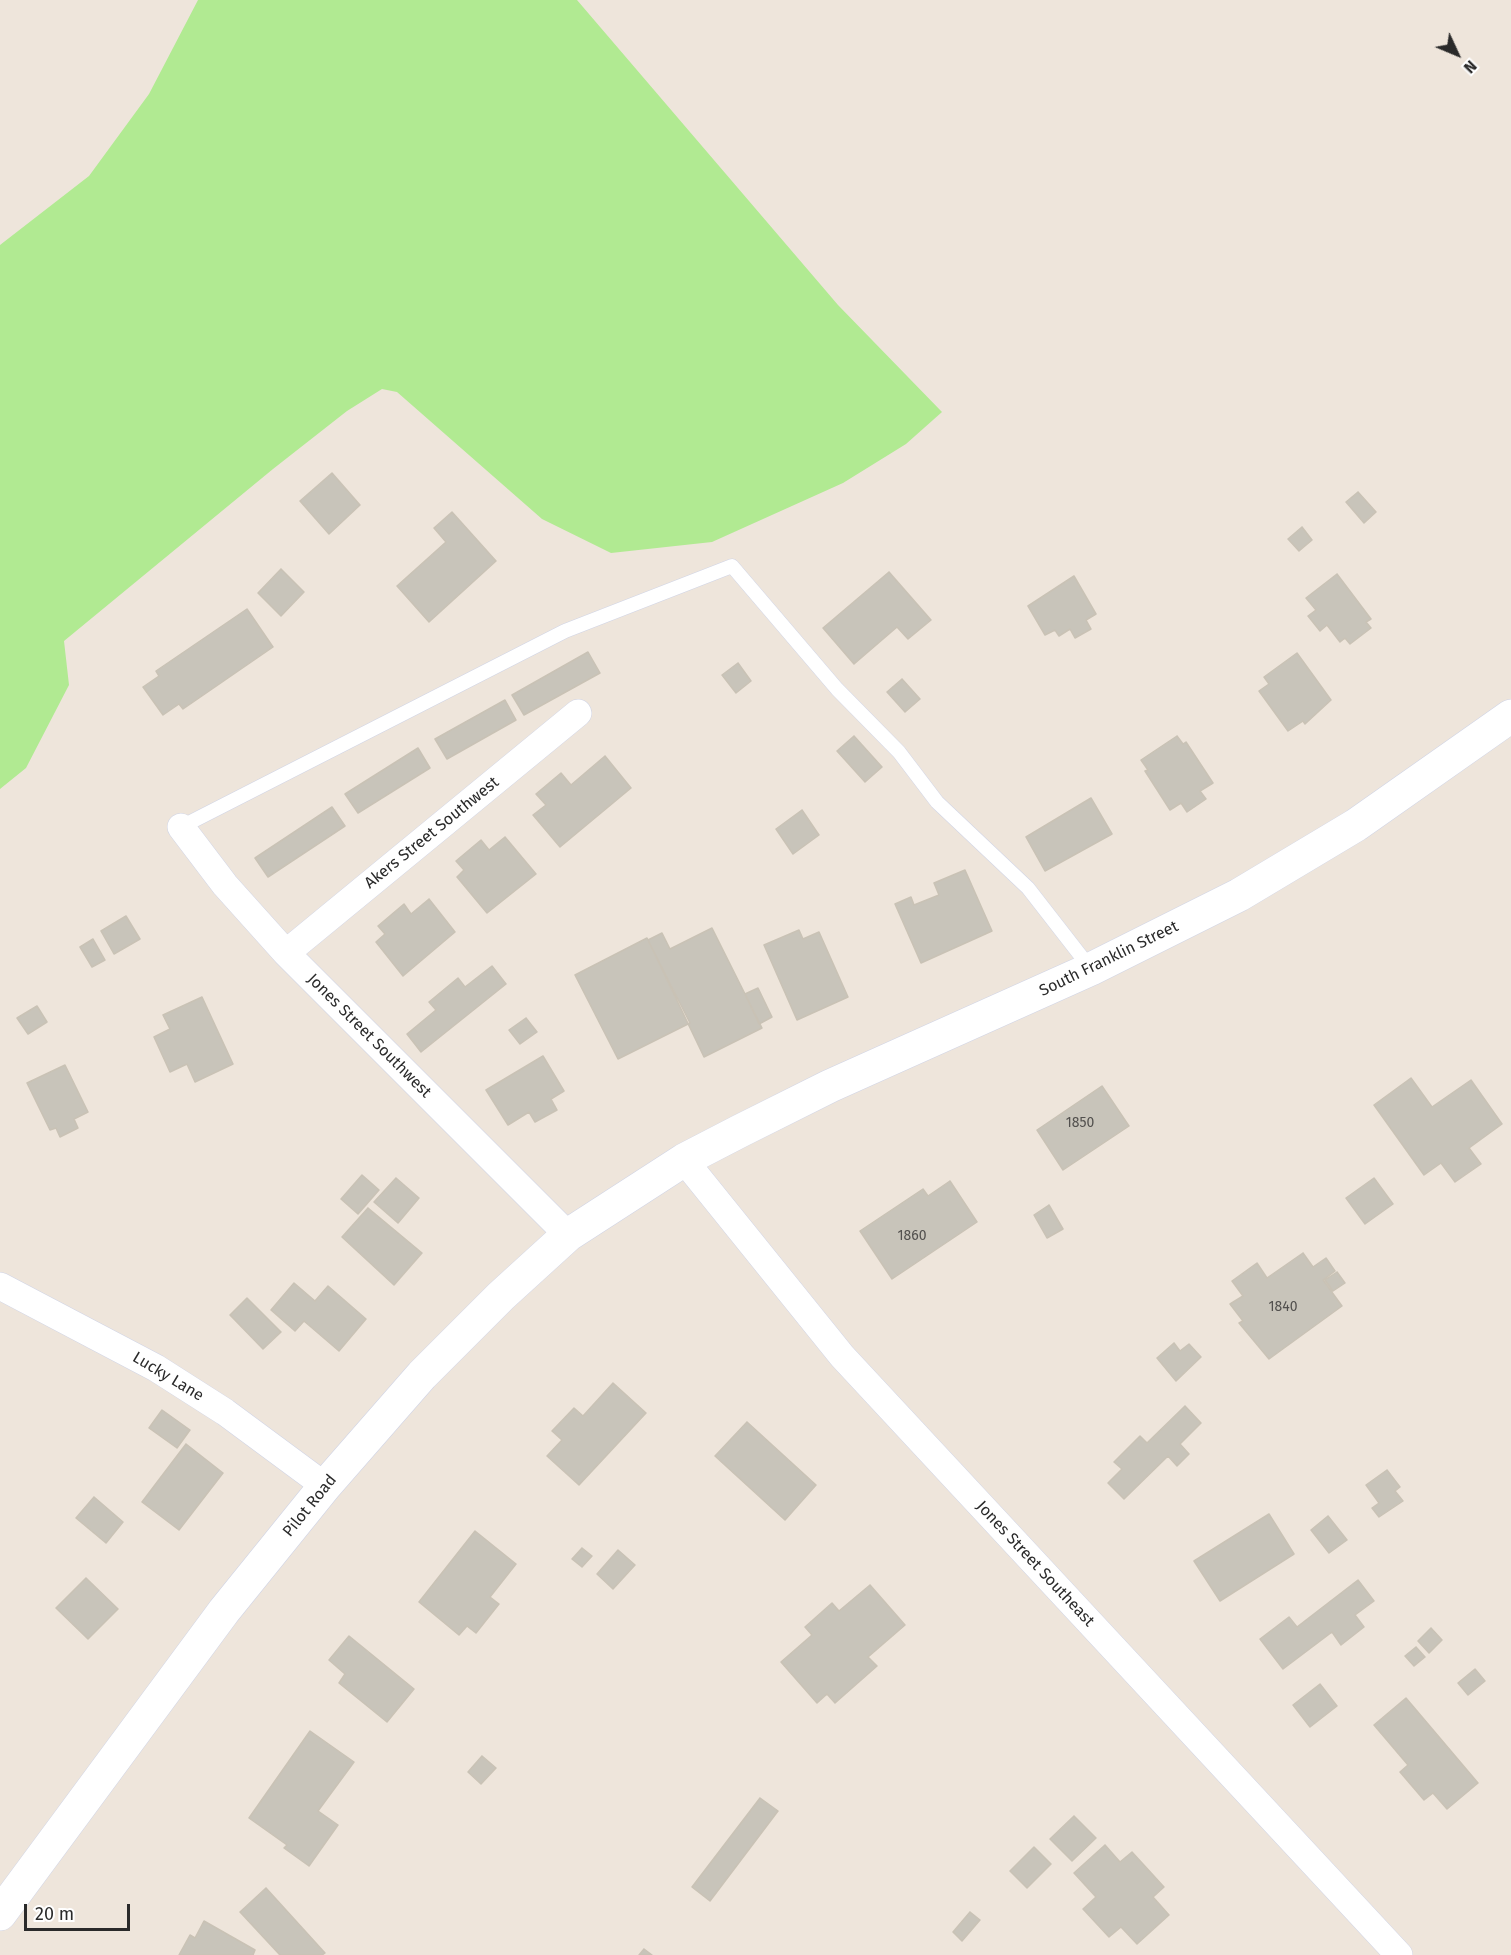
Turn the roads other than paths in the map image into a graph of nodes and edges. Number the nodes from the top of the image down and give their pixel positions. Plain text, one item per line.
1 (578, 713) dead end
2 (1511, 716) edge
3 (181, 826) joint
4 (286, 953) junction
5 (1091, 969) junction
6 (684, 1160) junction
7 (568, 1234) junction
8 (0, 1286) edge
9 (325, 1486) junction
10 (0, 1914) edge
11 (1400, 1955) edge

1 - 4 street, Akers Street Southwest
2 - 5 main road, South Franklin Street
3 - 4 street, Jones Street Southwest
3 - 5 lane
4 - 7 street, Jones Street Southwest
5 - 6 main road, South Franklin Street
6 - 7 main road, Pilot Road
6 - 11 street, Jones Street Southeast
7 - 9 main road, Pilot Road
8 - 9 street, Lucky Lane
9 - 10 main road, Pilot Road

